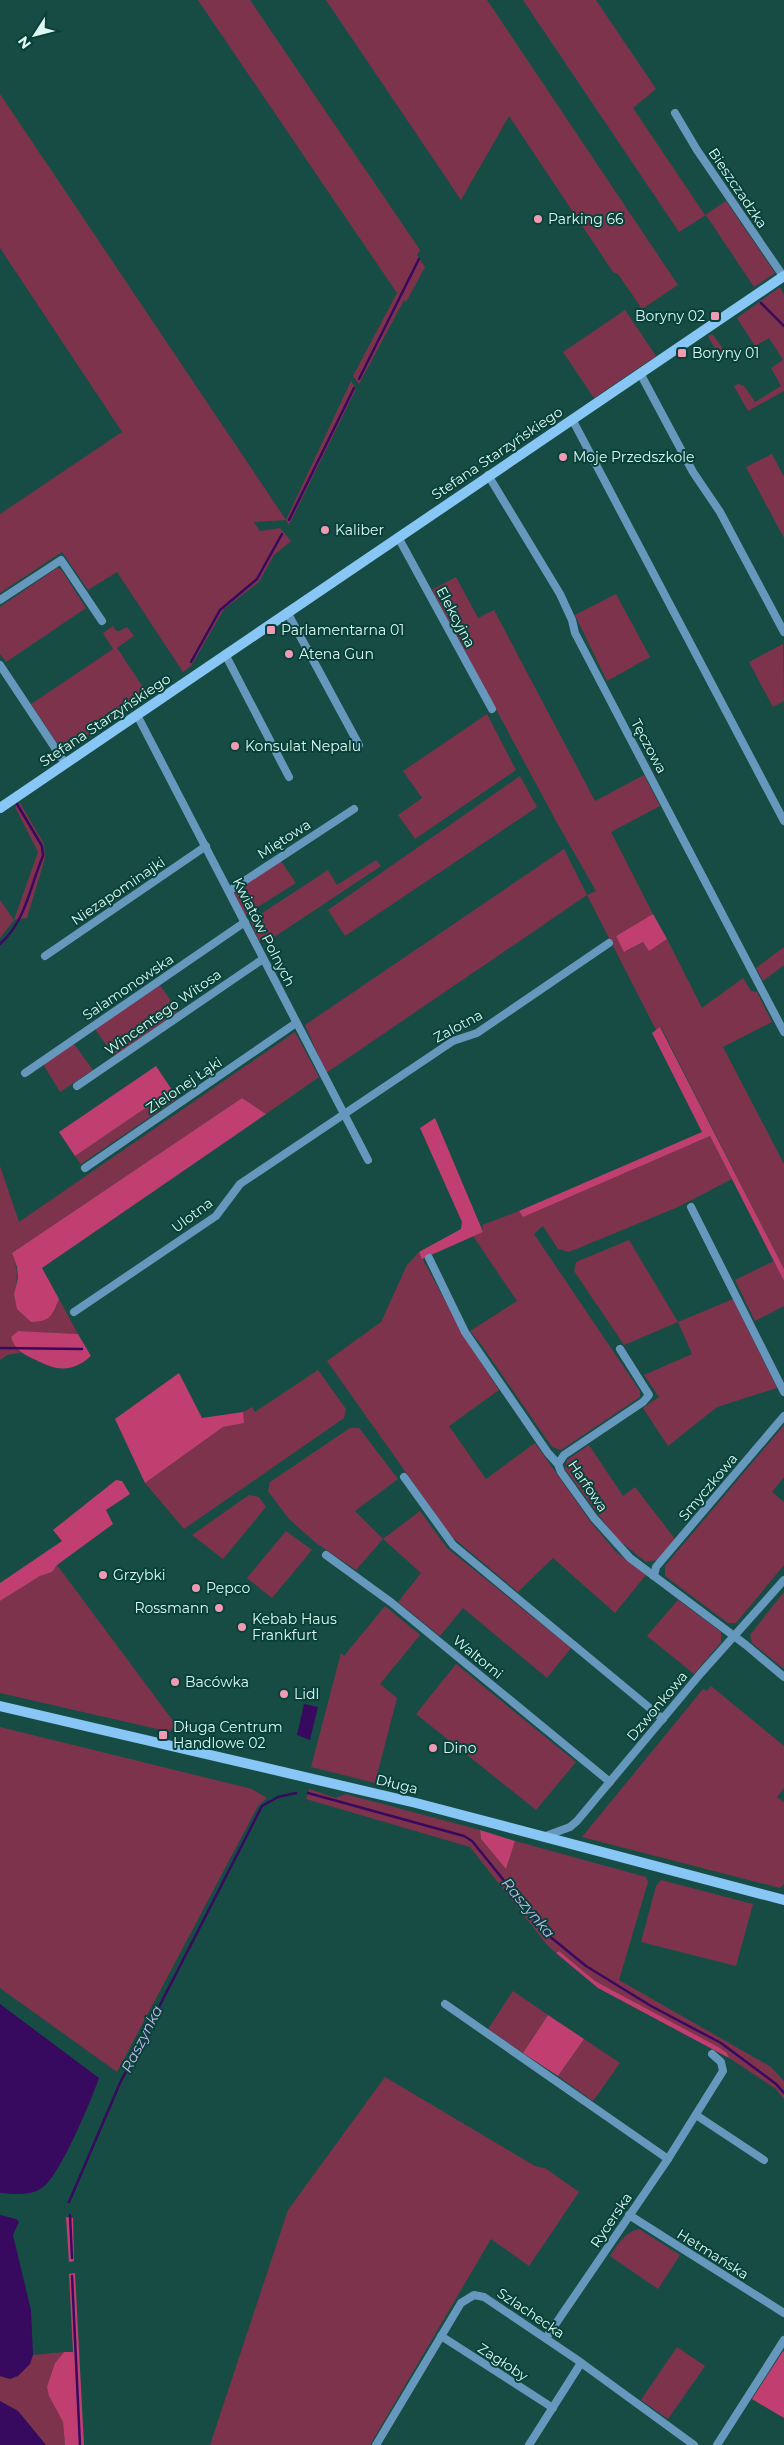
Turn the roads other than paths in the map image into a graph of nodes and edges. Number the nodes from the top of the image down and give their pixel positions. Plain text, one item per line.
1 (675, 113) dead end
2 (784, 276) edge
3 (640, 374) junction
4 (572, 419) junction
5 (488, 474) junction
6 (398, 537) junction
7 (0, 600) edge
8 (287, 612) junction
9 (102, 621) dead end
10 (784, 632) edge
11 (225, 654) junction
12 (0, 664) edge
13 (492, 709) dead end
14 (138, 715) junction
15 (358, 745) dead end
16 (65, 763) junction
17 (289, 777) dead end
18 (0, 808) edge
19 (354, 809) dead end
20 (784, 821) edge
21 (206, 846) junction
22 (229, 890) junction
23 (245, 922) junction
24 (609, 943) dead end
25 (44, 956) dead end
26 (263, 958) junction
27 (296, 1023) junction
28 (784, 1032) edge
29 (25, 1073) dead end
30 (77, 1086) dead end
31 (344, 1113) junction
32 (368, 1160) dead end
33 (85, 1168) dead end
34 (691, 1207) dead end
35 (429, 1258) dead end
36 (74, 1312) dead end
37 (620, 1349) dead end
38 (784, 1392) edge
39 (784, 1416) edge
40 (558, 1464) junction
41 (404, 1476) dead end
42 (326, 1555) dead end
43 (654, 1576) junction
44 (784, 1580) edge
45 (734, 1637) junction
46 (784, 1677) edge
47 (0, 1706) edge
48 (663, 1719) junction
49 (610, 1782) junction
50 (543, 1837) junction
51 (784, 1900) edge
52 (445, 2004) dead end
53 (712, 2054) dead end
54 (696, 2115) junction
55 (668, 2159) junction
56 (764, 2160) dead end
57 (630, 2215) junction
58 (784, 2312) edge
59 (441, 2336) junction
60 (546, 2338) junction
61 (784, 2340) edge
62 (581, 2363) junction
63 (552, 2408) junction
64 (376, 2445) edge
65 (529, 2445) edge
66 (694, 2445) edge
67 (717, 2445) edge

1 - 2 street, Bieszczadzka
2 - 3 street, Stefana Starzyńskiego
3 - 4 street, Stefana Starzyńskiego
3 - 10 street
4 - 5 street, Stefana Starzyńskiego
4 - 20 street
5 - 6 street, Stefana Starzyńskiego
5 - 28 street, Tęczowa
6 - 8 street, Stefana Starzyńskiego
6 - 13 street, Elekcyjna
7 - 9 street
8 - 11 street, Stefana Starzyńskiego
8 - 15 street
11 - 14 street, Stefana Starzyńskiego
11 - 17 street
12 - 16 street
14 - 16 street, Stefana Starzyńskiego
14 - 21 street, Kwiatów Polnych
16 - 18 street, Stefana Starzyńskiego
19 - 22 street, Miętowa
21 - 22 street, Kwiatów Polnych
21 - 25 street, Niezapominajki
22 - 23 street, Kwiatów Polnych
23 - 26 street, Kwiatów Polnych
23 - 29 street, Salamonowska
24 - 31 street, Zalotna
26 - 27 street, Kwiatów Polnych
26 - 30 street, Wincentego Witosa
27 - 31 street, Kwiatów Polnych
27 - 33 street, Zielonej Łąki
31 - 32 street, Kwiatów Polnych
31 - 36 street, Ulotna
34 - 38 street
35 - 40 street, Harfowa
37 - 40 street
39 - 43 street, Smyczkowa
40 - 43 street, Harfowa
41 - 48 street
42 - 49 street, Waltorni
43 - 45 street, Harfowa
44 - 45 street, Dzwonkowa
45 - 46 street, Harfowa
45 - 48 street, Dzwonkowa
47 - 50 street, Długa
48 - 49 street, Dzwonkowa
49 - 50 street, Dzwonkowa
50 - 51 street, Długa
52 - 55 street
53 - 54 street, Rycerska
54 - 55 street, Rycerska
54 - 56 street
55 - 57 street, Rycerska
57 - 58 street, Hetmańska
57 - 60 street, Rycerska
59 - 60 street, Szlachecka
59 - 63 street, Zagłoby
59 - 64 street, Szlachecka
60 - 62 street, Szlachecka
61 - 67 street
62 - 63 street
62 - 66 street, Szlachecka
63 - 65 street

